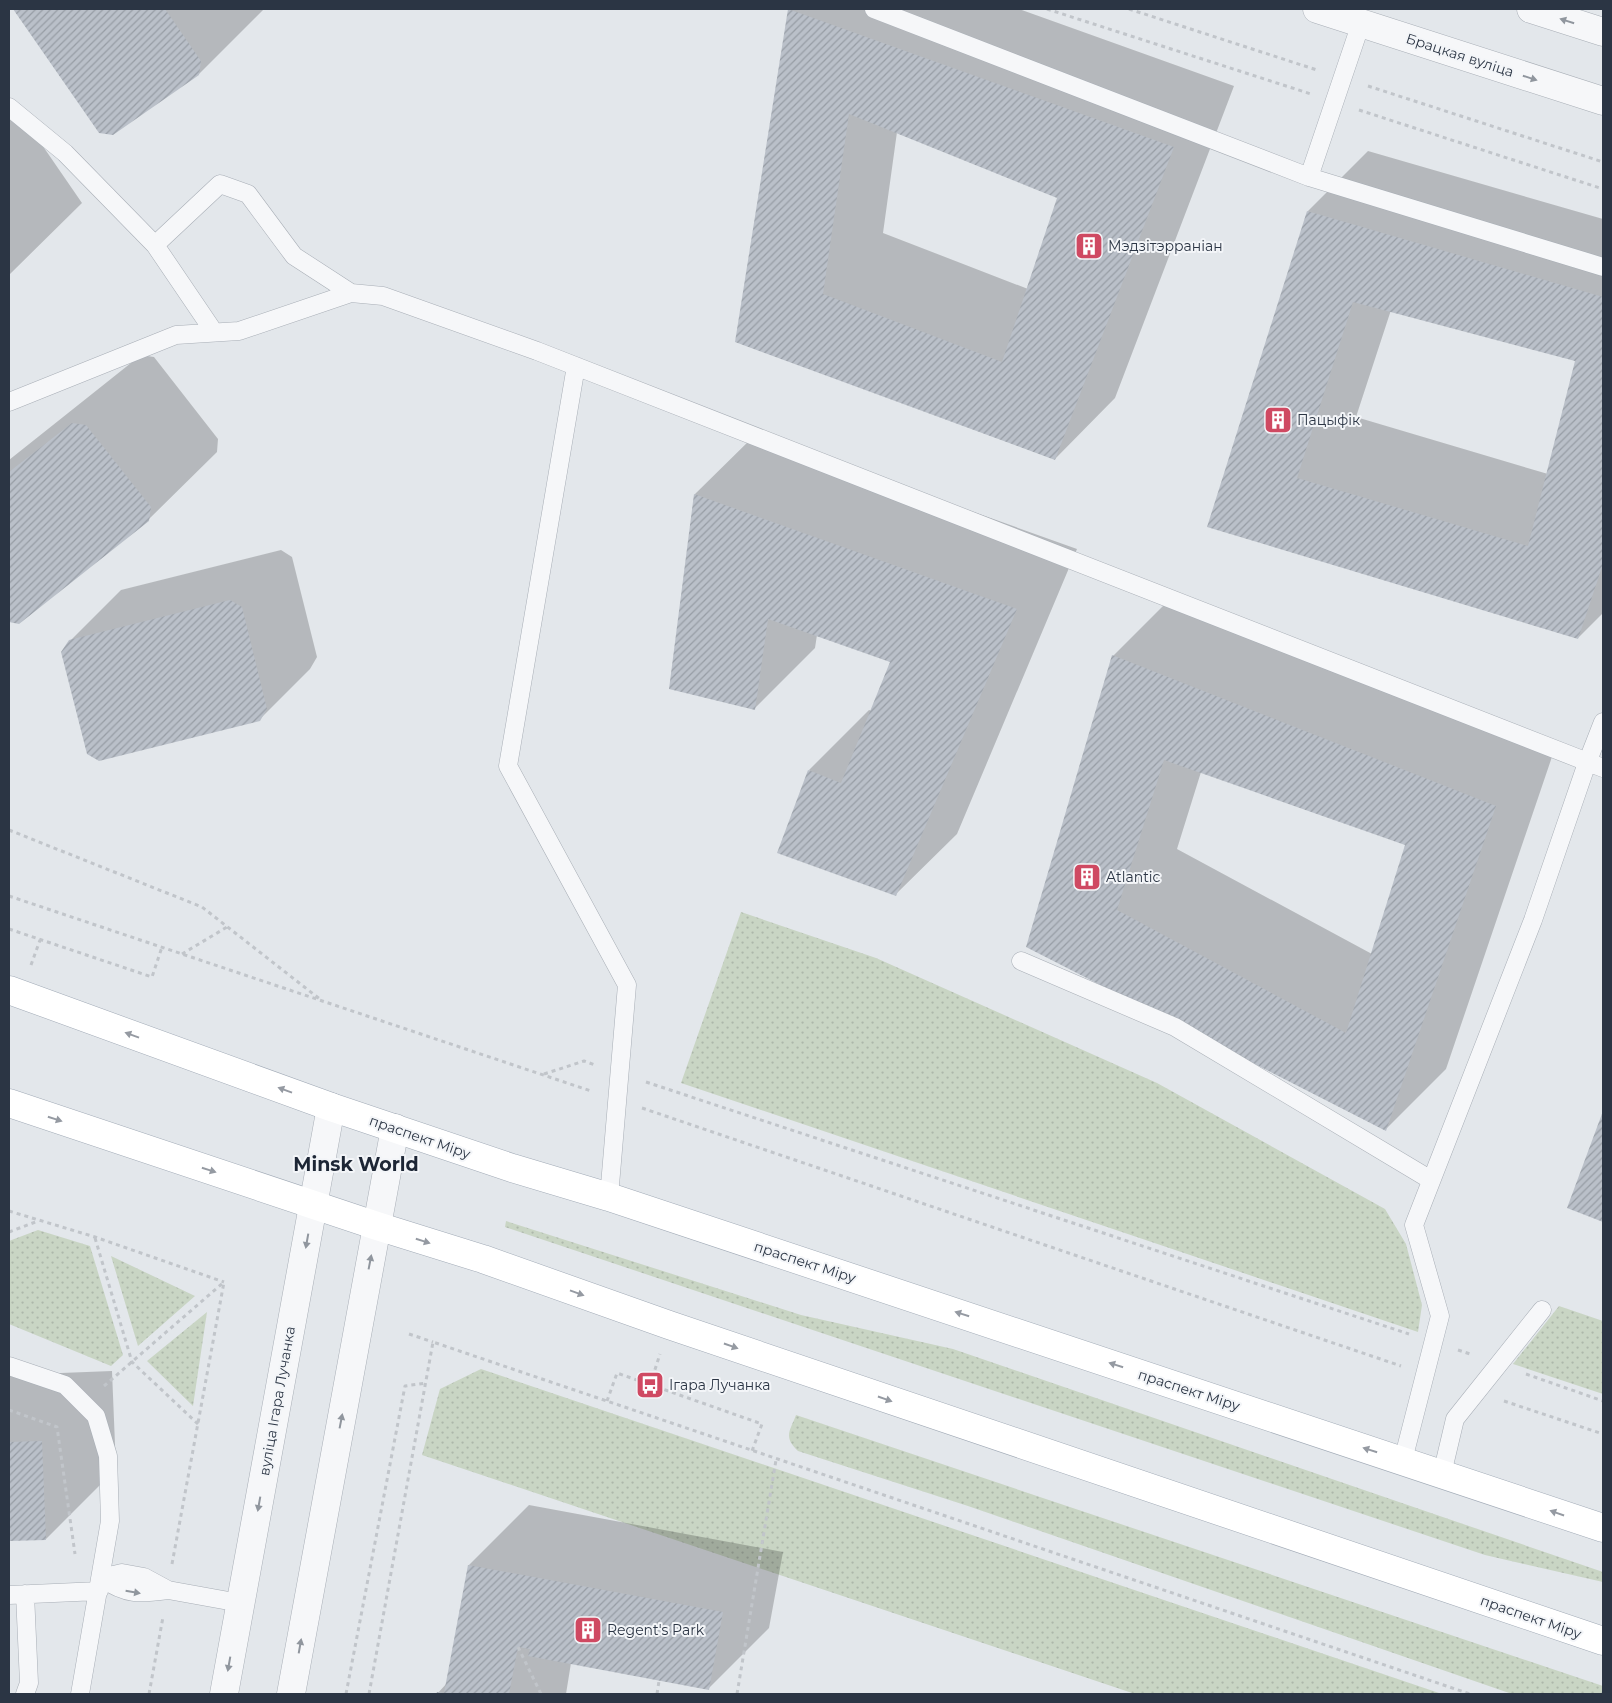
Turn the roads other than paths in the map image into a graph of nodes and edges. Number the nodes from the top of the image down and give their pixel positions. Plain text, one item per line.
1 (874, 9) edge
2 (1318, 9) edge
3 (1531, 9) edge
4 (1361, 23) junction
5 (1603, 32) edge
6 (1603, 101) edge
7 (9, 107) edge
8 (1308, 177) junction
9 (155, 245) junction
10 (1603, 267) edge
11 (351, 293) junction
12 (214, 332) junction
13 (576, 366) junction
14 (9, 402) edge
15 (1603, 722) edge
16 (1595, 765) edge
17 (1020, 961) dead end
18 (9, 990) edge
19 (9, 1104) edge
20 (331, 1107) junction
21 (395, 1128) junction
22 (1432, 1180) junction
23 (610, 1197) junction
24 (313, 1205) junction
25 (377, 1226) junction
26 (1542, 1310) dead end
27 (9, 1366) edge
28 (1402, 1460) junction
29 (1442, 1474) junction
30 (1603, 1528) edge
31 (100, 1584) junction
32 (17, 1594) edge
33 (240, 1603) junction
34 (1603, 1641) edge
35 (25, 1694) edge
36 (80, 1694) edge
37 (224, 1694) edge
38 (291, 1694) edge

1 - 8 lane
2 - 4 street, Брацкая вуліца
5 -> 3 street
4 -> 6 street, Брацкая вуліца
4 - 8 lane
7 - 9 lane
8 - 10 lane
9 - 11 lane
9 - 12 lane
11 - 12 lane
11 - 13 lane
12 - 14 lane
13 - 16 lane
13 - 23 lane
15 - 16 lane
16 - 22 lane
17 - 22 lane
20 -> 18 main road, праспект Міру
19 -> 24 main road, праспект Міру
20 - 21 main road, праспект Міру
20 - 24 street, вуліца Ігара Лучанка
21 - 23 main road, праспект Міру
21 - 25 street
22 - 28 lane
28 -> 23 main road, праспект Міру
24 - 25 main road, праспект Міру
24 -> 33 street, вуліца Ігара Лучанка
25 -> 34 main road, праспект Міру
38 -> 25 street
26 - 29 lane
27 - 31 lane
28 - 29 main road, праспект Міру
30 -> 29 main road, праспект Міру
31 - 32 lane
31 - 33 lane
31 - 36 lane
32 - 35 lane
33 -> 37 street, вуліца Ігара Лучанка

